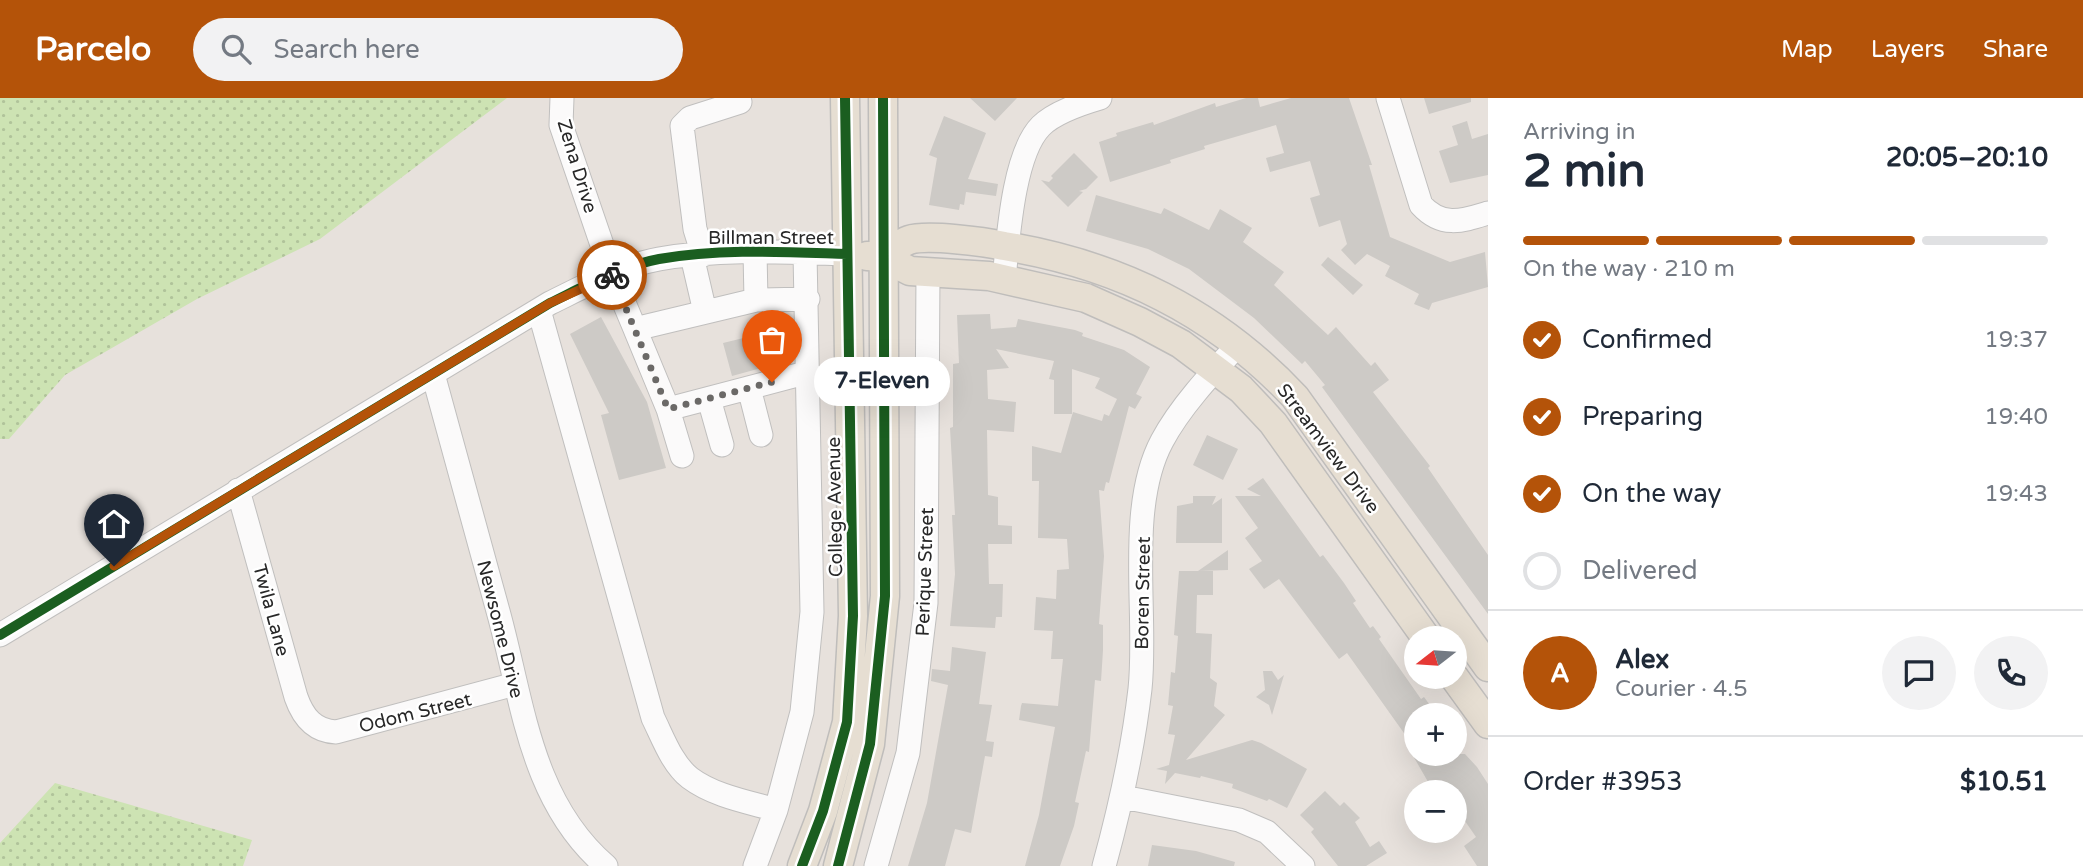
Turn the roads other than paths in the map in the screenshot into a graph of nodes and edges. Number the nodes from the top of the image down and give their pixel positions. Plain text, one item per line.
1 (562, 98) edge
2 (845, 98) edge
3 (883, 98) edge
4 (1100, 98) edge
5 (1388, 98) edge
6 (740, 102) dead end
7 (1488, 213) edge
8 (1007, 246) junction
9 (755, 252) junction
10 (805, 253) junction
11 (847, 254) junction
12 (697, 256) junction
13 (883, 257) junction
14 (928, 272) junction
15 (612, 274) junction
16 (1004, 279) junction
17 (808, 299) junction
18 (756, 300) junction
19 (538, 310) junction
20 (705, 312) junction
21 (635, 329) junction
22 (1238, 345) junction
23 (1215, 370) junction
24 (809, 372) junction
25 (433, 374) junction
26 (749, 388) junction
27 (709, 399) junction
28 (668, 409) junction
29 (761, 435) dead end
30 (722, 445) dead end
31 (682, 456) dead end
32 (238, 490) junction
33 (1418, 626) edge
34 (0, 635) edge
35 (1488, 667) edge
36 (515, 684) junction
37 (1463, 690) edge
38 (1488, 724) edge
39 (314, 727) joint
40 (1123, 797) junction
41 (776, 810) junction
42 (606, 866) edge
43 (755, 866) edge
44 (802, 866) edge
45 (838, 866) edge
46 (876, 866) edge
47 (1104, 866) edge
48 (1303, 866) edge

1 - 15 street, Zena Drive
2 - 11 main road, College Avenue
3 - 13 main road
4 - 8 street
5 - 7 street
6 - 12 street
8 - 13 main road, Streamview Drive
8 - 16 street
8 - 22 main road, Streamview Drive
9 - 10 street, Billman Street
9 - 12 street, Billman Street
9 - 18 street
10 - 11 street, Billman Street
10 - 17 street
11 - 13 main road, Streamview Drive
11 - 44 main road, College Avenue
12 - 15 street, Billman Street
12 - 20 street
13 - 14 main road, Streamview Drive
13 - 45 main road
14 - 16 main road, Streamview Drive
14 - 46 street, Perique Street
15 - 19 street, Billman Street
15 - 21 street, Zena Drive
16 - 23 main road, Streamview Drive
17 - 18 street
17 - 24 street
18 - 20 street
19 - 25 street, Billman Street
19 - 41 street
20 - 21 street
21 - 28 street, Zena Drive
22 - 23 street, Boren Street
22 - 35 main road, Streamview Drive
23 - 33 main road, Streamview Drive
23 - 40 street, Boren Street
24 - 26 street
24 - 41 street
25 - 32 street, Billman Street
25 - 36 street, Newsome Drive
26 - 27 street
26 - 29 street
27 - 28 street
27 - 30 street
28 - 31 street, Zena Drive
32 - 34 street, Billman Street
32 - 39 street, Twila Lane
36 - 39 street, Odom Street
36 - 42 street, Newsome Drive
37 - 38 main road
40 - 47 street, Boren Street
40 - 48 street
41 - 43 street

